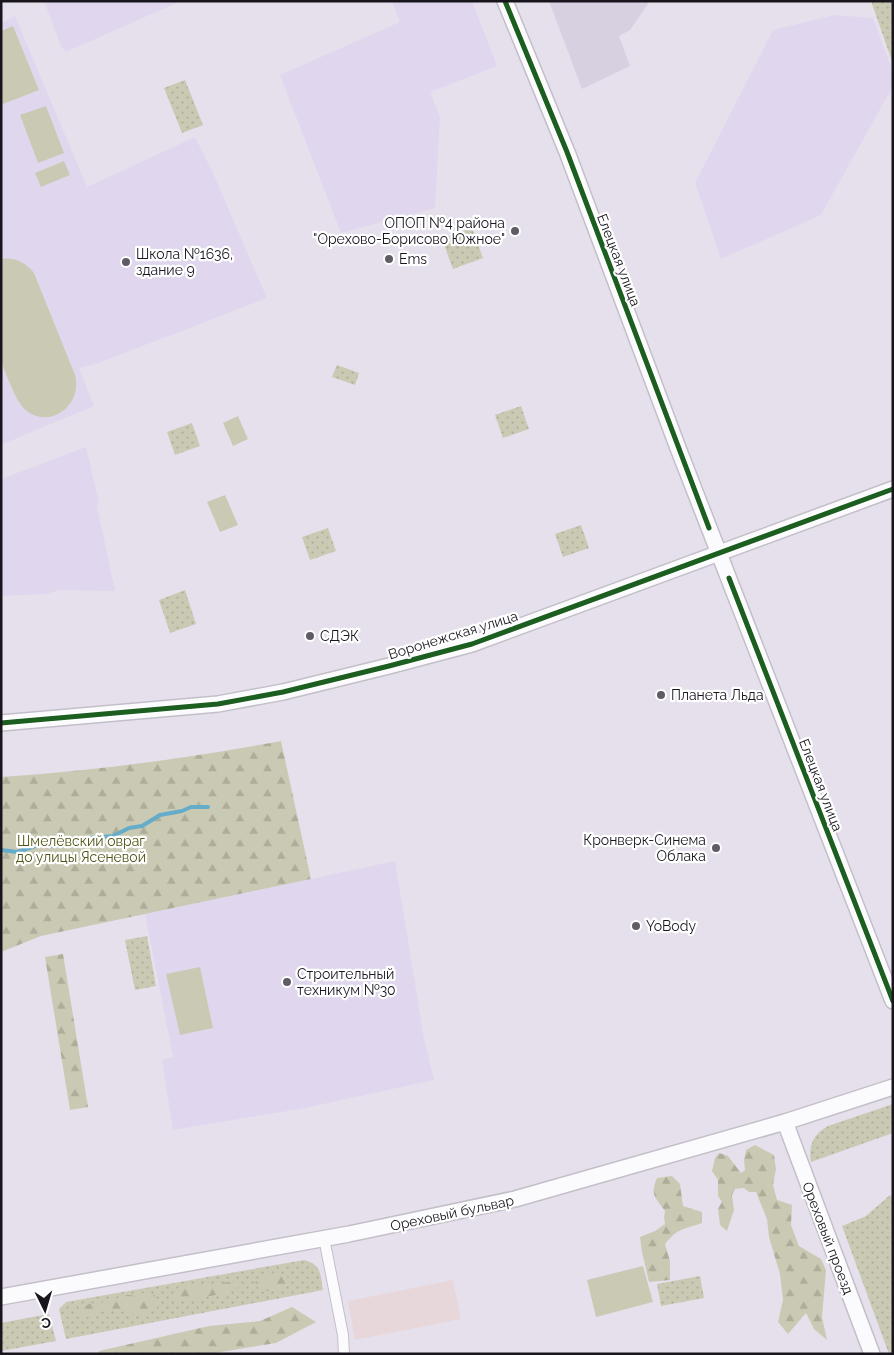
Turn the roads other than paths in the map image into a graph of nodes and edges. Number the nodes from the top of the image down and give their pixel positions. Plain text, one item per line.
1 (505, 1) edge
2 (893, 489) edge
3 (719, 554) junction
4 (1, 723) edge
5 (893, 1001) edge
6 (893, 1087) edge
7 (785, 1122) junction
8 (324, 1238) junction
9 (1, 1297) edge
10 (344, 1354) edge
11 (872, 1354) edge

1 - 3 street, Елецкая улица
2 - 3 street, Воронежская улица
3 - 4 street, Воронежская улица
3 - 5 street, Елецкая улица
6 - 7 street, Ореховый бульвар
7 - 8 street, Ореховый бульвар
7 - 11 street, Ореховый проезд
8 - 9 street, Ореховый бульвар
8 - 10 street

